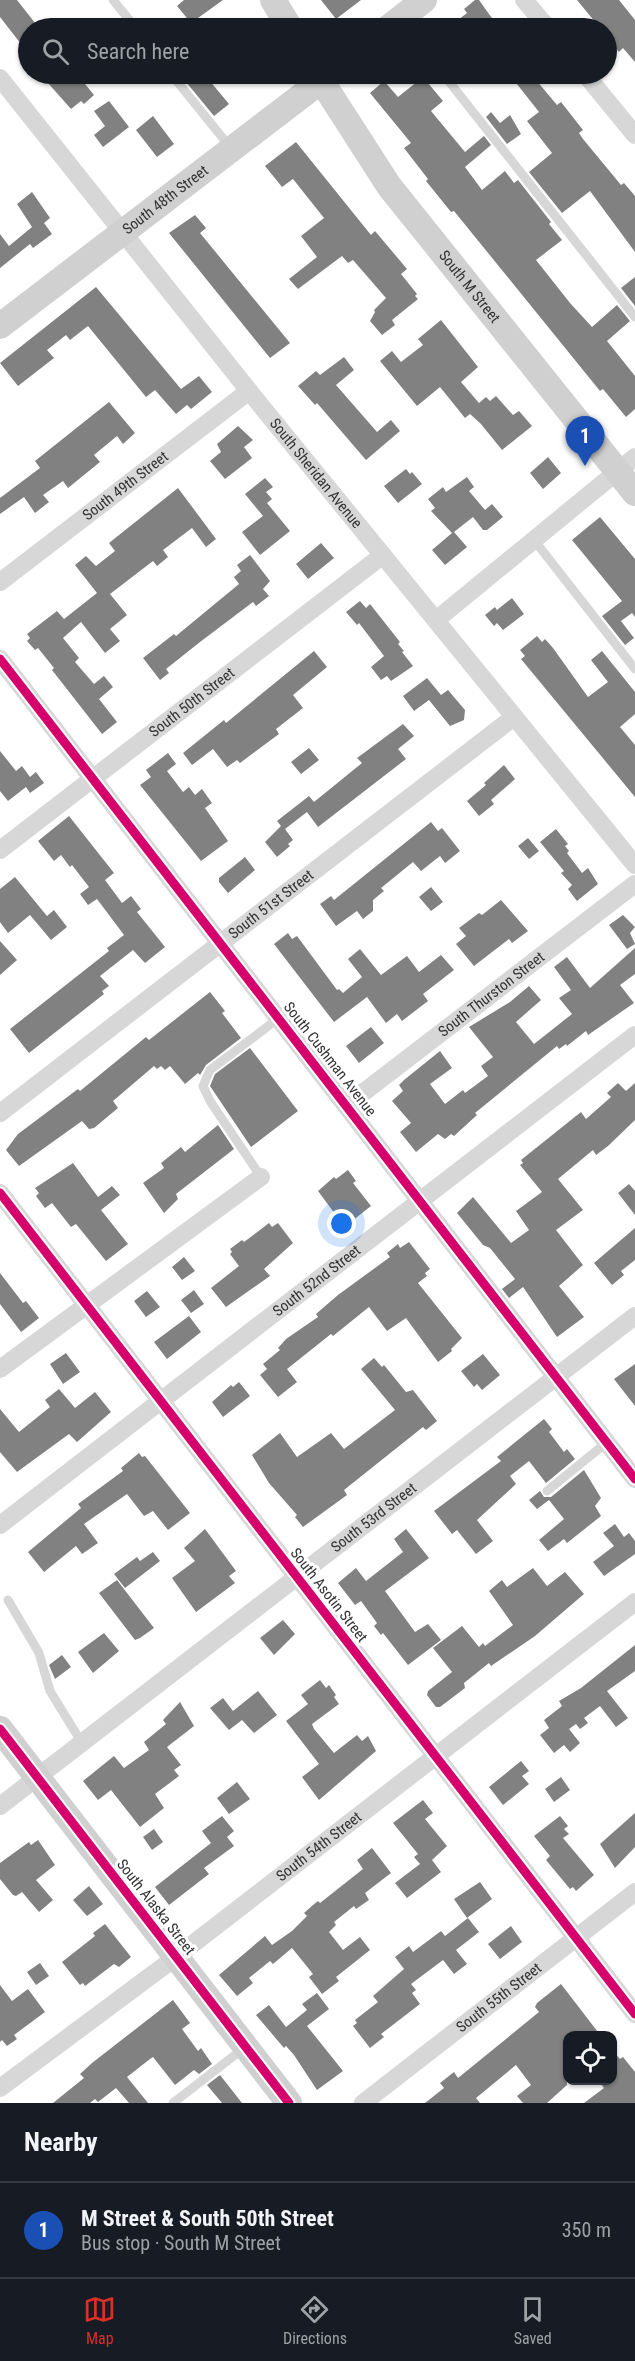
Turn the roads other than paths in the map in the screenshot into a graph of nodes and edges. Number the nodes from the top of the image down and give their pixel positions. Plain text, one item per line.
1 (113, 0) edge
2 (273, 0) edge
3 (424, 0) edge
4 (524, 0) edge
5 (128, 18) edge
6 (284, 18) edge
7 (405, 18) edge
8 (539, 18) edge
9 (0, 78) edge
10 (179, 84) edge
11 (313, 84) edge
12 (328, 84) edge
13 (450, 84) edge
14 (593, 84) edge
15 (635, 135) edge
16 (231, 149) junction
17 (122, 232) junction
18 (635, 317) edge
19 (0, 326) edge
20 (249, 391) junction
21 (626, 464) edge
22 (635, 493) edge
23 (534, 540) junction
24 (383, 555) junction
25 (0, 582) edge
26 (436, 620) junction
27 (0, 659) edge
28 (635, 669) edge
29 (514, 717) junction
30 (93, 778) junction
31 (0, 850) edge
32 (635, 865) edge
33 (635, 884) edge
34 (221, 944) junction
35 (279, 1018) junction
36 (635, 1035) edge
37 (347, 1105) junction
38 (0, 1113) edge
39 (261, 1177) joint
40 (0, 1193) edge
41 (420, 1201) junction
42 (87, 1305) junction
43 (635, 1316) edge
44 (0, 1369) edge
45 (555, 1377) junction
46 (161, 1401) junction
47 (606, 1443) junction
48 (635, 1479) edge
49 (547, 1491) dead end
50 (0, 1525) edge
51 (296, 1577) junction
52 (8, 1600) dead end
53 (635, 1602) edge
54 (0, 1729) edge
55 (82, 1743) junction
56 (435, 1757) junction
57 (37, 1778) junction
58 (0, 1806) edge
59 (635, 1892) edge
60 (576, 1937) junction
61 (176, 1957) junction
62 (635, 2014) edge
63 (246, 2047) junction
64 (0, 2088) edge
65 (173, 2103) edge
66 (289, 2103) edge
67 (363, 2103) edge

1 - 5 lane
2 - 6 street
3 - 7 street
4 - 8 street
9 - 17 street, South Sheridan Avenue
10 - 16 lane
11 - 16 street, South 48th Street
12 - 21 street, South M Street
13 - 18 lane
14 - 15 street
16 - 17 street, South 48th Street
17 - 19 street, South 48th Street
17 - 20 street, South Sheridan Avenue
20 - 24 street, South Sheridan Avenue
20 - 25 street, South 49th Street
21 - 22 street, South M Street
21 - 23 street
23 - 26 street
23 - 28 lane
24 - 26 street, South Sheridan Avenue
24 - 30 street, South 50th Street
26 - 29 street, South Sheridan Avenue
27 - 30 street, South Cushman Avenue
29 - 32 street, South Sheridan Avenue
29 - 34 street, South 51st Street
30 - 31 street, South 50th Street
30 - 34 street, South Cushman Avenue
33 - 37 street, South Thurston Street
34 - 35 street, South Cushman Avenue
34 - 38 street, South 51st Street
35 - 37 street, South Cushman Avenue
35 - 39 lane
36 - 41 street, South 52nd Street
37 - 41 street, South Cushman Avenue
39 - 42 street
40 - 42 street, South Asotin Street
41 - 45 street, South Cushman Avenue
41 - 46 street, South 52nd Street
42 - 44 street
42 - 46 street, South Asotin Street
43 - 45 street, South 53rd Street
45 - 47 street, South Cushman Avenue
45 - 51 street, South 53rd Street
46 - 50 street, South 52nd Street
46 - 51 street, South Asotin Street
47 - 48 street, South Cushman Avenue
47 - 49 lane
51 - 55 street, South 53rd Street
51 - 56 street, South Asotin Street
52 - 55 lane
53 - 56 street, South 54th Street
54 - 57 street, South Alaska Street
55 - 57 street, South 53rd Street
56 - 60 street, South Asotin Street
56 - 61 street, South 54th Street
57 - 58 street, South 53rd Street
57 - 61 street, South Alaska Street
59 - 60 street, South 55th Street
60 - 62 street, South Asotin Street
60 - 67 street, South 55th Street
61 - 63 street, South Alaska Street
61 - 64 street, South 54th Street
63 - 65 lane
63 - 66 street, South Alaska Street

